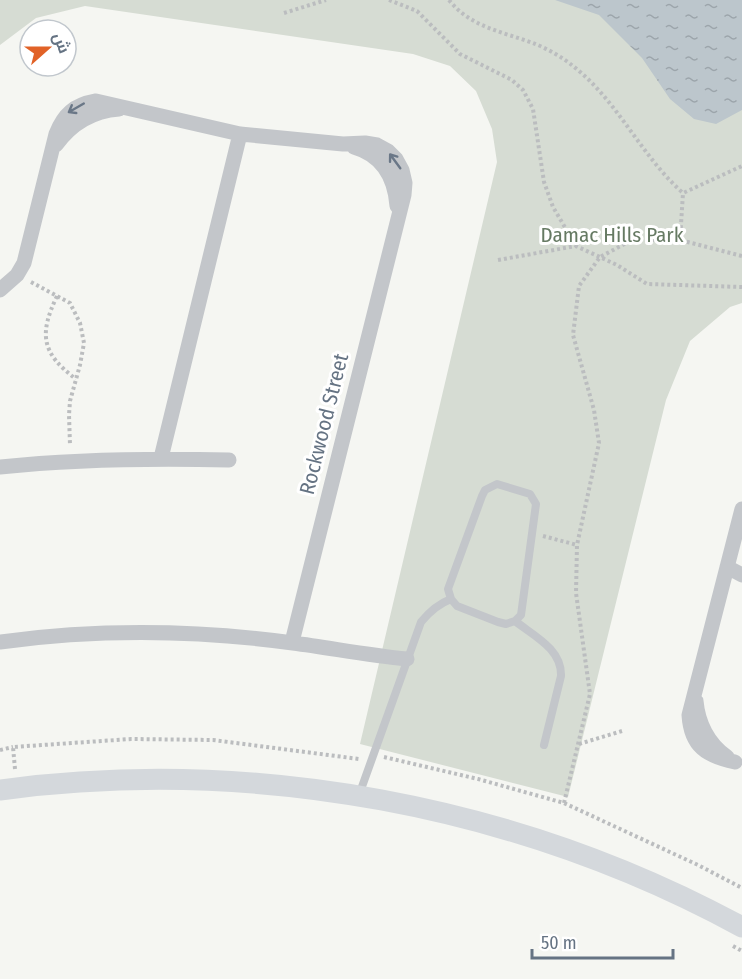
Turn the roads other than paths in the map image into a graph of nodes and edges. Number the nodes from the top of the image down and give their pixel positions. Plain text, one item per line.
1 (240, 134) junction
2 (0, 290) edge
3 (161, 458) junction
4 (229, 460) dead end
5 (0, 467) edge
6 (742, 509) edge
7 (727, 567) junction
8 (742, 575) edge
9 (451, 599) junction
10 (515, 621) junction
11 (0, 642) edge
12 (292, 642) junction
13 (407, 659) junction
14 (544, 745) dead end
15 (739, 764) edge
16 (0, 790) edge
17 (358, 796) junction
18 (737, 936) edge

1 - 2 street, Rockwood Street
1 - 3 street
1 - 12 street, Rockwood Street
3 - 4 street
3 - 5 street
6 - 7 street
7 - 8 street
7 - 15 street
9 - 10 lane
9 - 10 lane
9 - 13 lane
10 - 14 lane
11 - 12 street
12 - 13 street
13 - 17 lane
16 - 17 street
17 - 18 street

